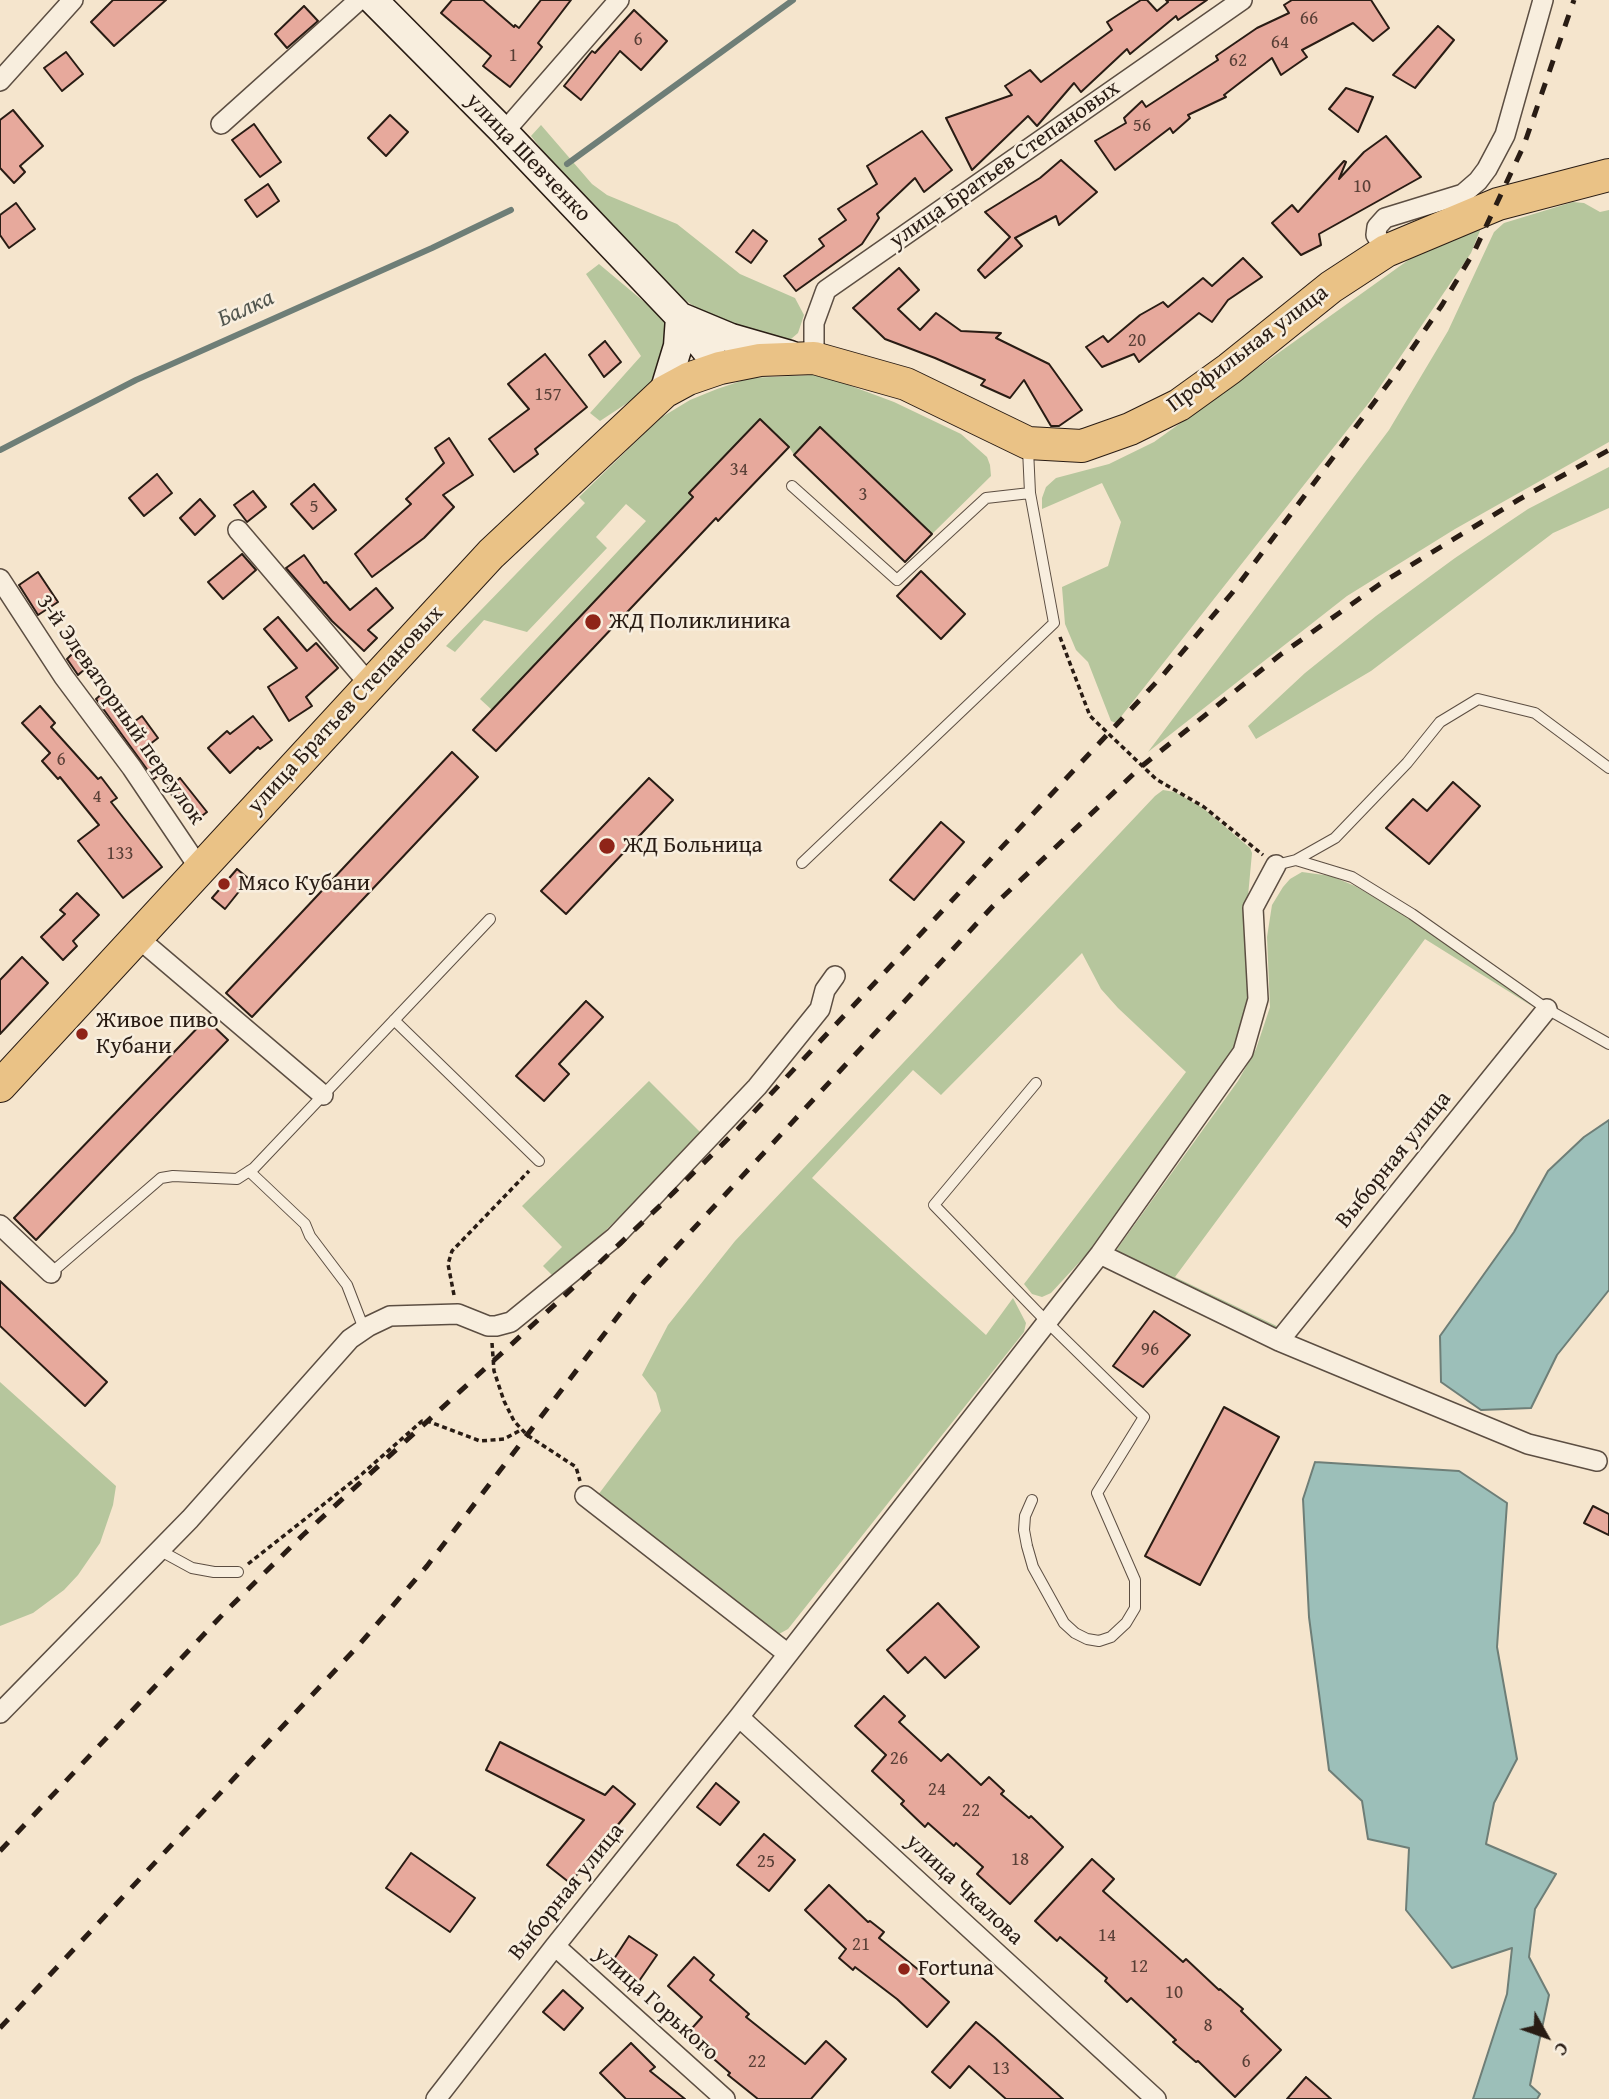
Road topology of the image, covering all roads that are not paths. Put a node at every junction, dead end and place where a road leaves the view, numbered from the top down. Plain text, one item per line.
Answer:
1 (73, 0) edge
2 (359, 0) edge
3 (373, 0) edge
4 (619, 0) edge
5 (1242, 0) edge
6 (1542, 0) edge
7 (0, 81) edge
8 (221, 124) dead end
9 (503, 132) junction
10 (1609, 175) edge
11 (1386, 251) junction
12 (680, 317) junction
13 (808, 359) junction
14 (720, 368) junction
15 (664, 392) junction
16 (1028, 443) junction
17 (792, 486) dead end
18 (1030, 493) junction
19 (238, 530) dead end
20 (0, 579) edge
21 (370, 685) junction
22 (1609, 768) edge
23 (1296, 860) junction
24 (802, 863) dead end
25 (1276, 865) joint
26 (200, 869) junction
27 (490, 919) dead end
28 (137, 937) junction
29 (835, 976) dead end
30 (1547, 1009) junction
31 (394, 1020) junction
32 (1609, 1044) edge
33 (1036, 1083) dead end
34 (0, 1086) edge
35 (323, 1095) junction
36 (539, 1161) road end
37 (249, 1171) junction
38 (0, 1225) edge
39 (1100, 1254) junction
40 (51, 1273) joint
41 (1047, 1322) junction
42 (364, 1329) junction
43 (1279, 1341) junction
44 (1597, 1461) dead end
45 (586, 1496) road end
46 (1032, 1500) dead end
47 (159, 1550) junction
48 (238, 1572) road end
49 (788, 1654) junction
50 (0, 1713) edge
51 (739, 1717) junction
52 (555, 1946) junction
53 (436, 2099) edge
54 (725, 2099) edge
55 (1156, 2099) edge

1 - 7 street
2 - 8 street
3 - 9 main road, улица Шевченко
4 - 9 street
5 - 13 street, улица Братьев Степановых
6 - 11 street
9 - 12 main road, улица Шевченко
10 - 11 main road, Профильная улица
11 - 16 main road, Профильная улица
12 - 13 main road, улица Шевченко
12 - 14 main road, улица Шевченко
12 - 15 main road
13 - 14 main road, Профильная улица
13 - 16 main road, Профильная улица
14 - 15 main road, улица Братьев Степановых
15 - 21 main road, улица Братьев Степановых
16 - 18 lane
17 - 18 lane
18 - 24 lane
19 - 21 street
20 - 26 street, 3-й Элеваторный переулок
21 - 26 main road, улица Братьев Степановых
22 - 23 lane
23 - 25 lane
23 - 30 lane
25 - 39 street, Выборная улица
26 - 28 main road, улица Братьев Степановых
27 - 31 lane
28 - 34 main road, улица Братьев Степановых
28 - 35 street
29 - 42 street
30 - 32 lane
30 - 43 street, Выборная улица
31 - 35 lane
31 - 36 lane
33 - 41 lane
35 - 37 lane
37 - 40 lane
37 - 42 lane
38 - 40 street
39 - 41 street, Выборная улица
39 - 43 street
41 - 46 lane
41 - 49 street, Выборная улица
42 - 47 street
43 - 44 street
45 - 49 street
47 - 48 lane
47 - 50 street
49 - 51 street, Выборная улица
51 - 52 street, Выборная улица
51 - 55 street, улица Чкалова
52 - 53 street, Выборная улица
52 - 54 street, улица Горького

